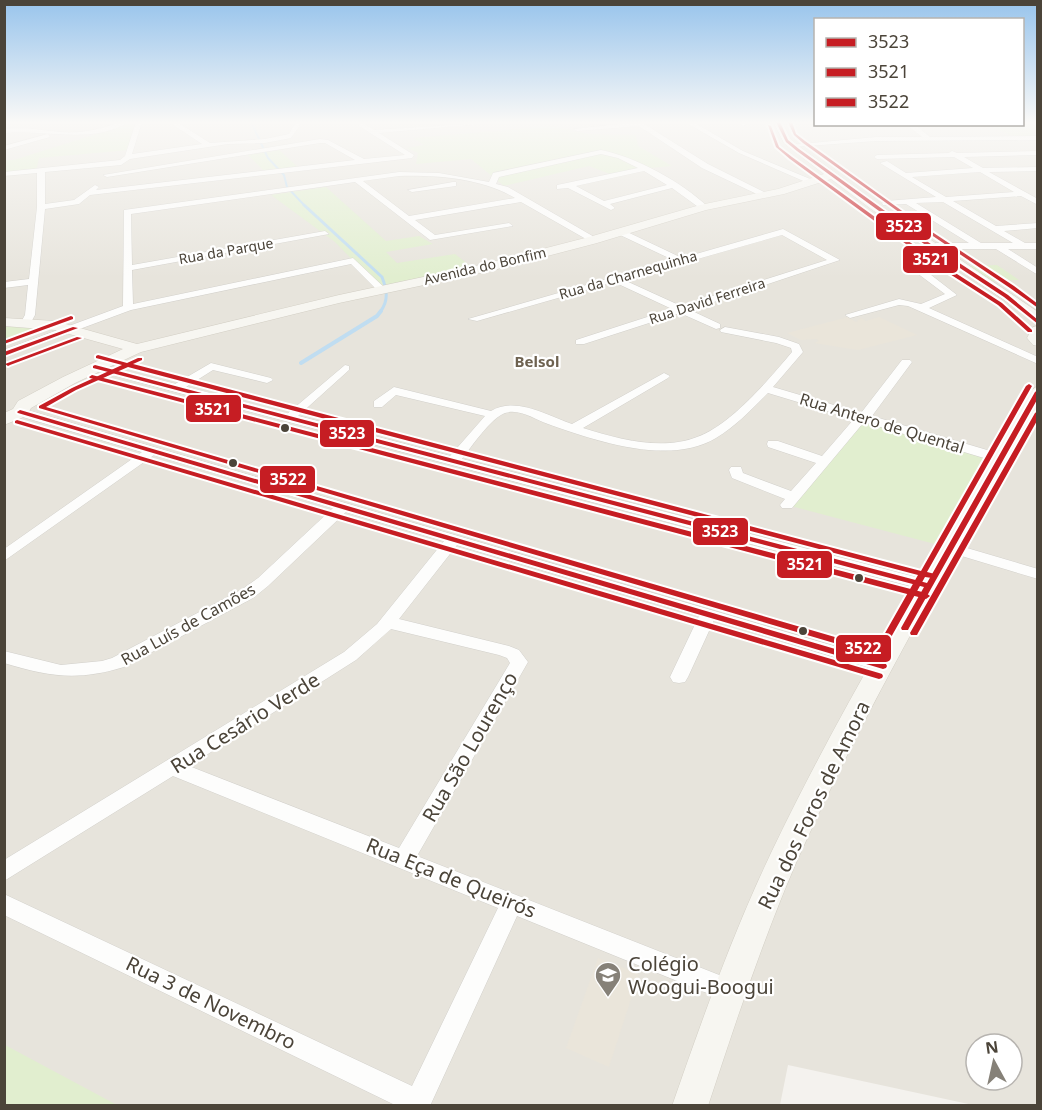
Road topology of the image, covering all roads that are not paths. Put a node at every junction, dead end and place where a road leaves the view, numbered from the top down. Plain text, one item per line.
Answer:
1 (41, 174) edge
2 (115, 174) edge
3 (210, 174) edge
4 (259, 174) edge
5 (418, 174) joint
6 (506, 174) edge
7 (622, 174) edge
8 (652, 174) edge
9 (721, 174) edge
10 (793, 174) edge
11 (923, 174) edge
12 (987, 174) edge
13 (107, 175) joint
14 (832, 175) joint
15 (905, 175) joint
16 (213, 179) junction
17 (356, 180) junction
18 (469, 181) junction
19 (811, 181) junction
20 (492, 185) junction
21 (569, 185) junction
22 (672, 186) junction
23 (560, 187) dead end
24 (412, 190) dead end
25 (87, 193) junction
26 (1020, 194) junction
27 (766, 195) junction
28 (522, 199) junction
29 (945, 199) junction
30 (908, 201) junction
31 (886, 203) dead end
32 (1038, 203) edge
33 (603, 204) junction
34 (41, 207) junction
35 (704, 207) junction
36 (616, 211) dead end
37 (407, 219) junction
38 (1038, 225) edge
39 (509, 226) dead end
40 (995, 229) junction
41 (621, 232) junction
42 (325, 234) dead end
43 (593, 240) junction
44 (1025, 246) junction
45 (1038, 246) edge
46 (981, 247) junction
47 (999, 247) junction
48 (933, 248) junction
49 (680, 260) junction
50 (835, 260) joint
51 (128, 268) junction
52 (1038, 272) edge
53 (615, 279) junction
54 (34, 281) junction
55 (4, 285) edge
56 (382, 290) junction
57 (128, 308) junction
58 (921, 308) junction
59 (678, 310) junction
60 (850, 315) dead end
61 (473, 319) dead end
62 (4, 322) edge
63 (26, 322) junction
64 (75, 328) junction
65 (1037, 329) edge
66 (580, 342) dead end
67 (136, 349) junction
68 (4, 354) edge
69 (1036, 359) edge
70 (906, 363) dead end
71 (95, 367) junction
72 (345, 368) dead end
73 (664, 376) dead end
74 (267, 380) dead end
75 (764, 388) junction
76 (176, 389) junction
77 (1038, 391) edge
78 (378, 404) dead end
79 (1032, 412) edge
80 (494, 415) junction
81 (12, 416) edge
82 (289, 418) junction
83 (861, 418) junction
84 (573, 429) junction
85 (773, 444) dead end
86 (152, 452) junction
87 (999, 459) junction
88 (453, 461) junction
89 (824, 461) junction
90 (736, 470) dead end
91 (344, 506) junction
92 (454, 538) junction
93 (950, 548) junction
94 (4, 556) edge
95 (1038, 574) edge
96 (929, 586) junction
97 (709, 613) junction
98 (387, 622) junction
99 (4, 657) edge
100 (883, 666) junction
101 (679, 677) dead end
102 (173, 768) junction
103 (404, 859) junction
104 (4, 872) edge
105 (512, 902) junction
106 (4, 904) edge
107 (729, 990) junction
108 (417, 1104) edge
109 (690, 1106) edge

1 - 34 street
2 - 13 street
3 - 16 street
4 - 16 street
5 - 17 street
5 - 18 street
6 - 20 street
7 - 21 street
8 - 22 street
9 - 27 street
10 - 19 street
11 - 15 street
12 - 26 street
13 - 25 street
14 - 19 main road, Avenida do Bonfim
14 - 48 main road
15 - 29 street
16 - 25 street
17 - 37 street
17 - 51 street
18 - 20 street
18 - 24 street
19 - 27 main road, Avenida do Bonfim
20 - 28 street
21 - 23 street
21 - 33 street
22 - 33 street
22 - 35 street
25 - 34 street
26 - 29 street
26 - 32 street
27 - 35 main road, Avenida do Bonfim
28 - 37 street
28 - 43 street
29 - 30 street
29 - 40 street
30 - 31 street
30 - 46 street
33 - 36 street
34 - 54 street
35 - 41 main road, Avenida do Bonfim
37 - 39 street
38 - 40 street
40 - 44 street
41 - 43 main road, Avenida do Bonfim
41 - 49 street
42 - 51 street, Rua da Parque
43 - 56 main road, Avenida do Bonfim
44 - 45 street
44 - 47 street
46 - 47 street
46 - 48 street
47 - 52 street
48 - 58 street
48 - 65 main road
49 - 50 street, Rua da Charnequinha
49 - 53 street, Rua da Charnequinha
50 - 59 street, Rua David Ferreira
51 - 57 street
53 - 59 street
53 - 61 street, Rua da Charnequinha
54 - 55 street
54 - 63 street
56 - 57 street
56 - 67 main road, Avenida do Bonfim
57 - 64 street
58 - 60 street
58 - 69 street
59 - 66 street, Rua David Ferreira
59 - 75 street
62 - 63 main road
63 - 64 main road
64 - 67 main road
64 - 68 street
67 - 71 main road, Avenida do Bonfim
70 - 83 street
71 - 76 street
71 - 81 main road, Avenida do Bonfim
72 - 82 street
73 - 84 street
74 - 76 street
75 - 83 street, Rua Antero de Quental
75 - 84 street
76 - 82 street
77 - 79 main road, Rua dos Foros de Amora
78 - 80 street
79 - 87 main road, Rua dos Foros de Amora
80 - 84 street
80 - 88 street
81 - 86 street
82 - 88 street
83 - 87 street, Rua Antero de Quental
83 - 89 street
85 - 89 street
86 - 91 street
86 - 94 street
87 - 93 main road, Rua dos Foros de Amora
88 - 96 street
89 - 90 street
91 - 92 street
91 - 99 street, Rua Luís de Camões
92 - 97 street
92 - 98 street, Rua Cesário Verde
93 - 95 street
93 - 96 main road, Rua dos Foros de Amora
96 - 100 main road, Rua dos Foros de Amora
97 - 100 street
97 - 101 street
98 - 102 street, Rua Cesário Verde
98 - 103 street, Rua São Lourenço
100 - 107 main road, Rua dos Foros de Amora
102 - 103 street, Rua Eça de Queirós
102 - 104 street, Rua Cesário Verde
103 - 105 street, Rua Eça de Queirós
105 - 107 street, Rua Eça de Queirós
105 - 108 street
106 - 108 street, Rua 3 de Novembro
107 - 109 main road, Rua dos Foros de Amora

